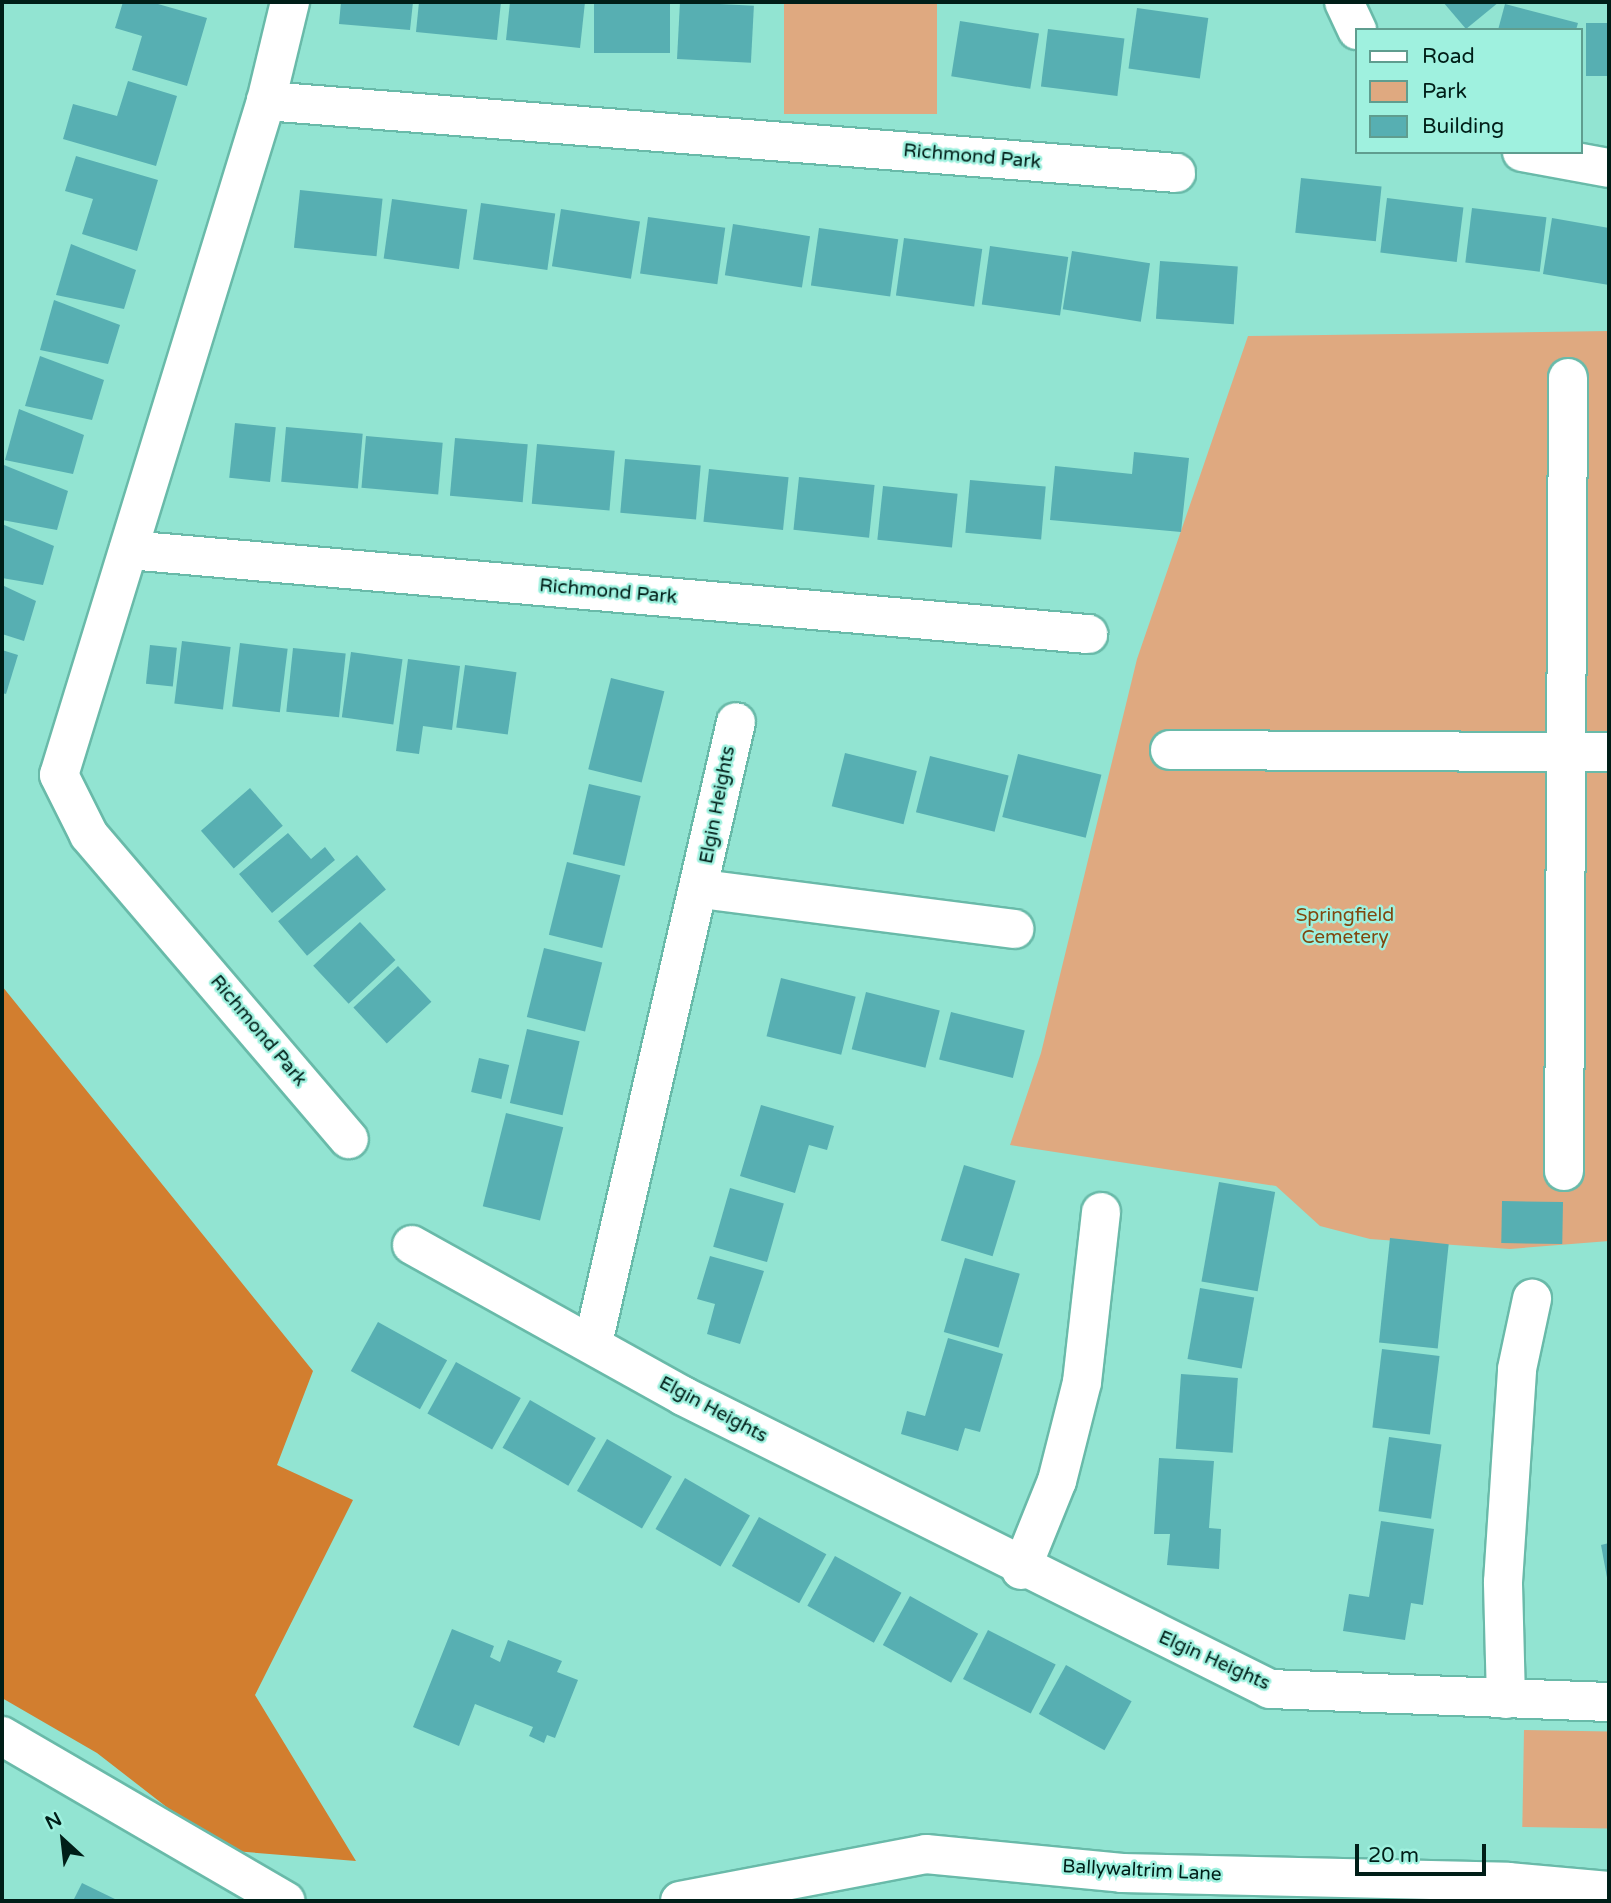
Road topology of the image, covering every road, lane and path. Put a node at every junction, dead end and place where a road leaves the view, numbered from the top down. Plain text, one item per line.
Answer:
1 (290, 2) edge
2 (1344, 2) edge
3 (1356, 28) edge
4 (266, 101) junction
5 (1532, 154) edge
6 (1609, 169) edge
7 (1176, 173) dead end
8 (1568, 378) dead end
9 (129, 550) junction
10 (1088, 634) dead end
11 (736, 722) dead end
12 (1170, 750) dead end
13 (1567, 750) junction
14 (1609, 751) edge
15 (702, 889) junction
16 (1014, 929) dead end
17 (349, 1139) dead end
18 (1564, 1171) dead end
19 (1101, 1212) dead end
20 (412, 1245) dead end
21 (1532, 1299) dead end
22 (593, 1343) junction
23 (1021, 1570) junction
24 (1506, 1699) junction
25 (1609, 1702) edge
26 (2, 1736) edge
27 (1609, 1891) edge
28 (285, 1901) edge
29 (680, 1901) edge

1 - 4 street, Richmond Park
2 - 3 street
4 - 7 street, Richmond Park
4 - 9 street, Richmond Park
5 - 6 street
8 - 13 street
9 - 10 street, Richmond Park
9 - 17 street, Richmond Park
11 - 15 street, Elgin Heights
12 - 13 street
13 - 14 street
13 - 18 street
15 - 16 street, Elgin Heights
15 - 22 street, Elgin Heights
19 - 23 street
20 - 22 street, Elgin Heights
21 - 24 street
22 - 23 street, Elgin Heights
23 - 24 street, Elgin Heights
24 - 25 street, Elgin Heights
26 - 28 street
27 - 29 street, Ballywaltrim Lane

